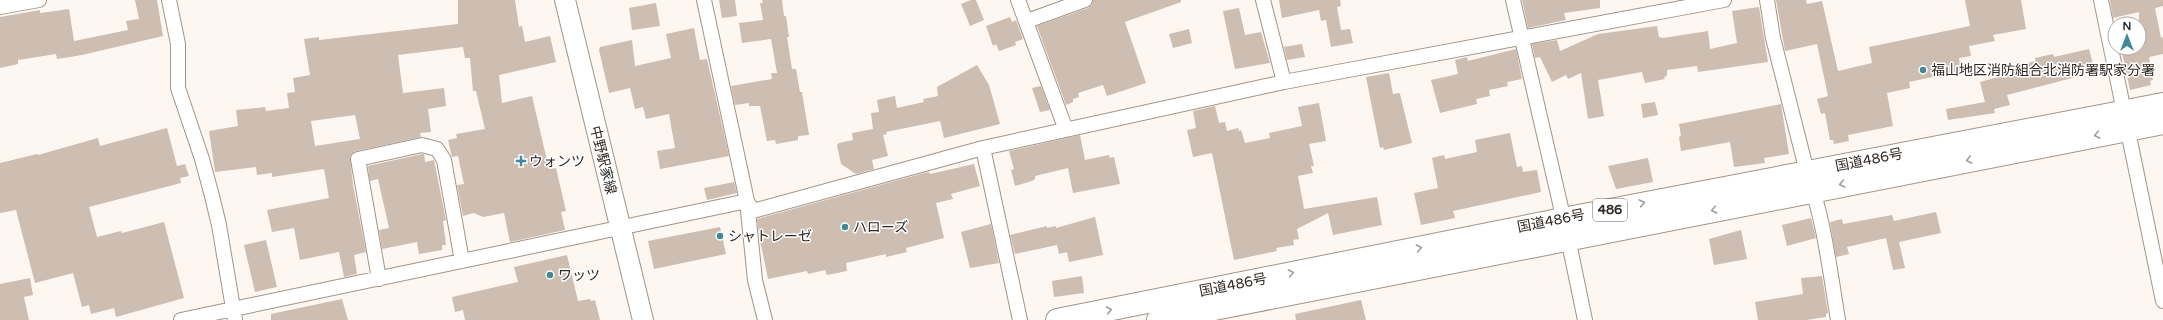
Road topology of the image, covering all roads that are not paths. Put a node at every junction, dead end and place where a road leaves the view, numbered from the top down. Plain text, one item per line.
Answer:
1 (39, 0) edge
2 (169, 0) edge
3 (565, 0) edge
4 (704, 0) edge
5 (1018, 0) edge
6 (1085, 0) edge
7 (1263, 0) edge
8 (1513, 0) edge
9 (1724, 0) edge
10 (1767, 0) edge
11 (2101, 0) edge
12 (0, 7) edge
13 (1027, 21) junction
14 (1521, 38) junction
15 (1284, 82) junction
16 (2163, 104) edge
17 (2126, 121) junction
18 (2163, 123) edge
19 (1066, 130) junction
20 (983, 148) junction
21 (1810, 181) junction
22 (747, 201) junction
23 (1566, 228) junction
24 (620, 229) junction
25 (462, 261) junction
26 (379, 279) junction
27 (2163, 301) edge
28 (234, 315) edge
29 (181, 320) edge
30 (643, 320) edge
31 (765, 320) edge
32 (1020, 320) edge
33 (1057, 320) edge
34 (1158, 320) edge
35 (1585, 320) edge
36 (1838, 320) edge

1 - 12 street
2 - 28 street
3 - 24 main road, 中野駅家線
4 - 22 street
5 - 13 street
6 - 13 street
7 - 15 street
8 - 14 street
9 - 14 street
10 - 21 street
11 - 17 street
13 - 19 street
14 - 15 street
14 - 23 street
15 - 19 street
16 - 17 highway, 国道486号 / 486
17 - 18 highway, 国道486号 / 486
17 - 21 highway, 国道486号 / 486
17 - 27 street
19 - 20 street
20 - 22 street
20 - 32 street
21 - 23 highway, 国道486号 / 486
21 - 36 street
22 - 24 street
22 - 31 street
33 -> 23 highway, 国道486号 / 486
23 - 34 highway, 国道486号 / 486
23 - 35 street
24 - 25 street
24 - 30 main road, 中野駅家線
25 - 26 street
25 - 26 street
26 - 28 street
28 - 29 street

